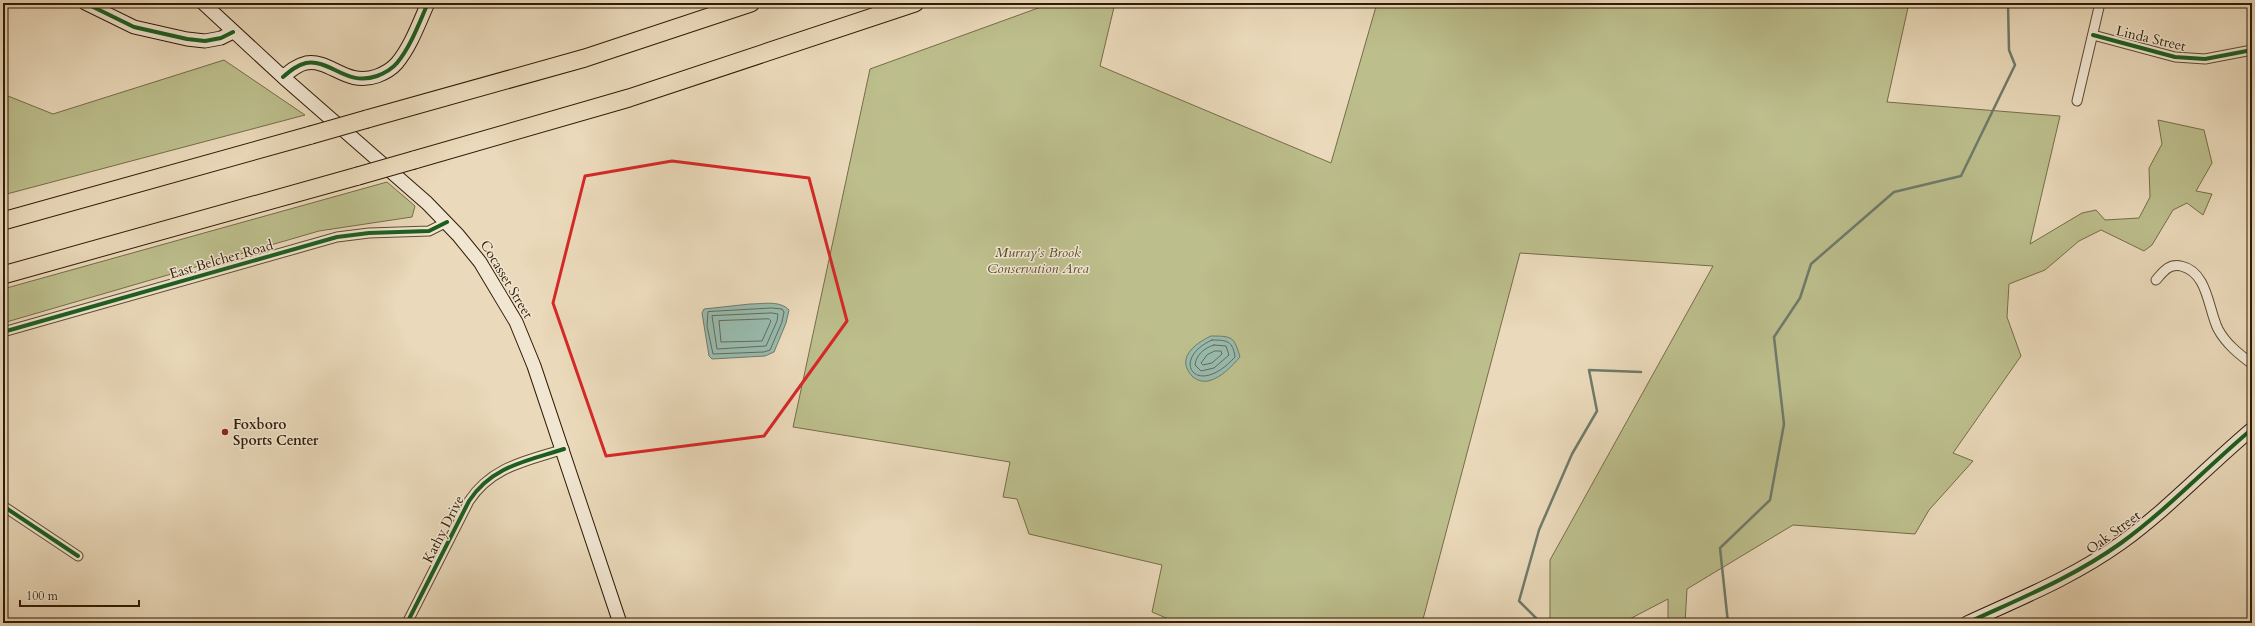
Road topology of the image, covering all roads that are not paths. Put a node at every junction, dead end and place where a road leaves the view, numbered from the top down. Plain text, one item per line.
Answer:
1 (85, 3) edge
2 (202, 3) edge
3 (428, 3) edge
4 (751, 3) edge
5 (915, 3) edge
6 (2100, 3) edge
7 (233, 32) junction
8 (2093, 35) junction
9 (2252, 50) edge
10 (283, 77) junction
11 (2077, 101) dead end
12 (3, 221) edge
13 (447, 222) junction
14 (3, 275) edge
15 (2156, 280) dead end
16 (3, 332) edge
17 (2252, 364) edge
18 (2252, 429) edge
19 (564, 449) junction
20 (3, 506) edge
21 (78, 556) dead end
22 (407, 623) edge
23 (620, 623) edge
24 (1967, 623) edge

1 - 7 main road
2 - 7 main road, Cocasset Street
3 - 10 main road
4 - 12 highway, bridge
5 - 14 highway, bridge
6 - 8 street
7 - 10 main road, Cocasset Street
8 - 9 street, Linda Street
8 - 11 street
10 - 13 main road, Cocasset Street
13 - 16 street, East Belcher Road
13 - 19 main road, Cocasset Street
15 - 17 street
18 - 24 main road, Oak Street
19 - 22 street, Kathy Drive
19 - 23 main road, Cocasset Street
20 - 21 street

